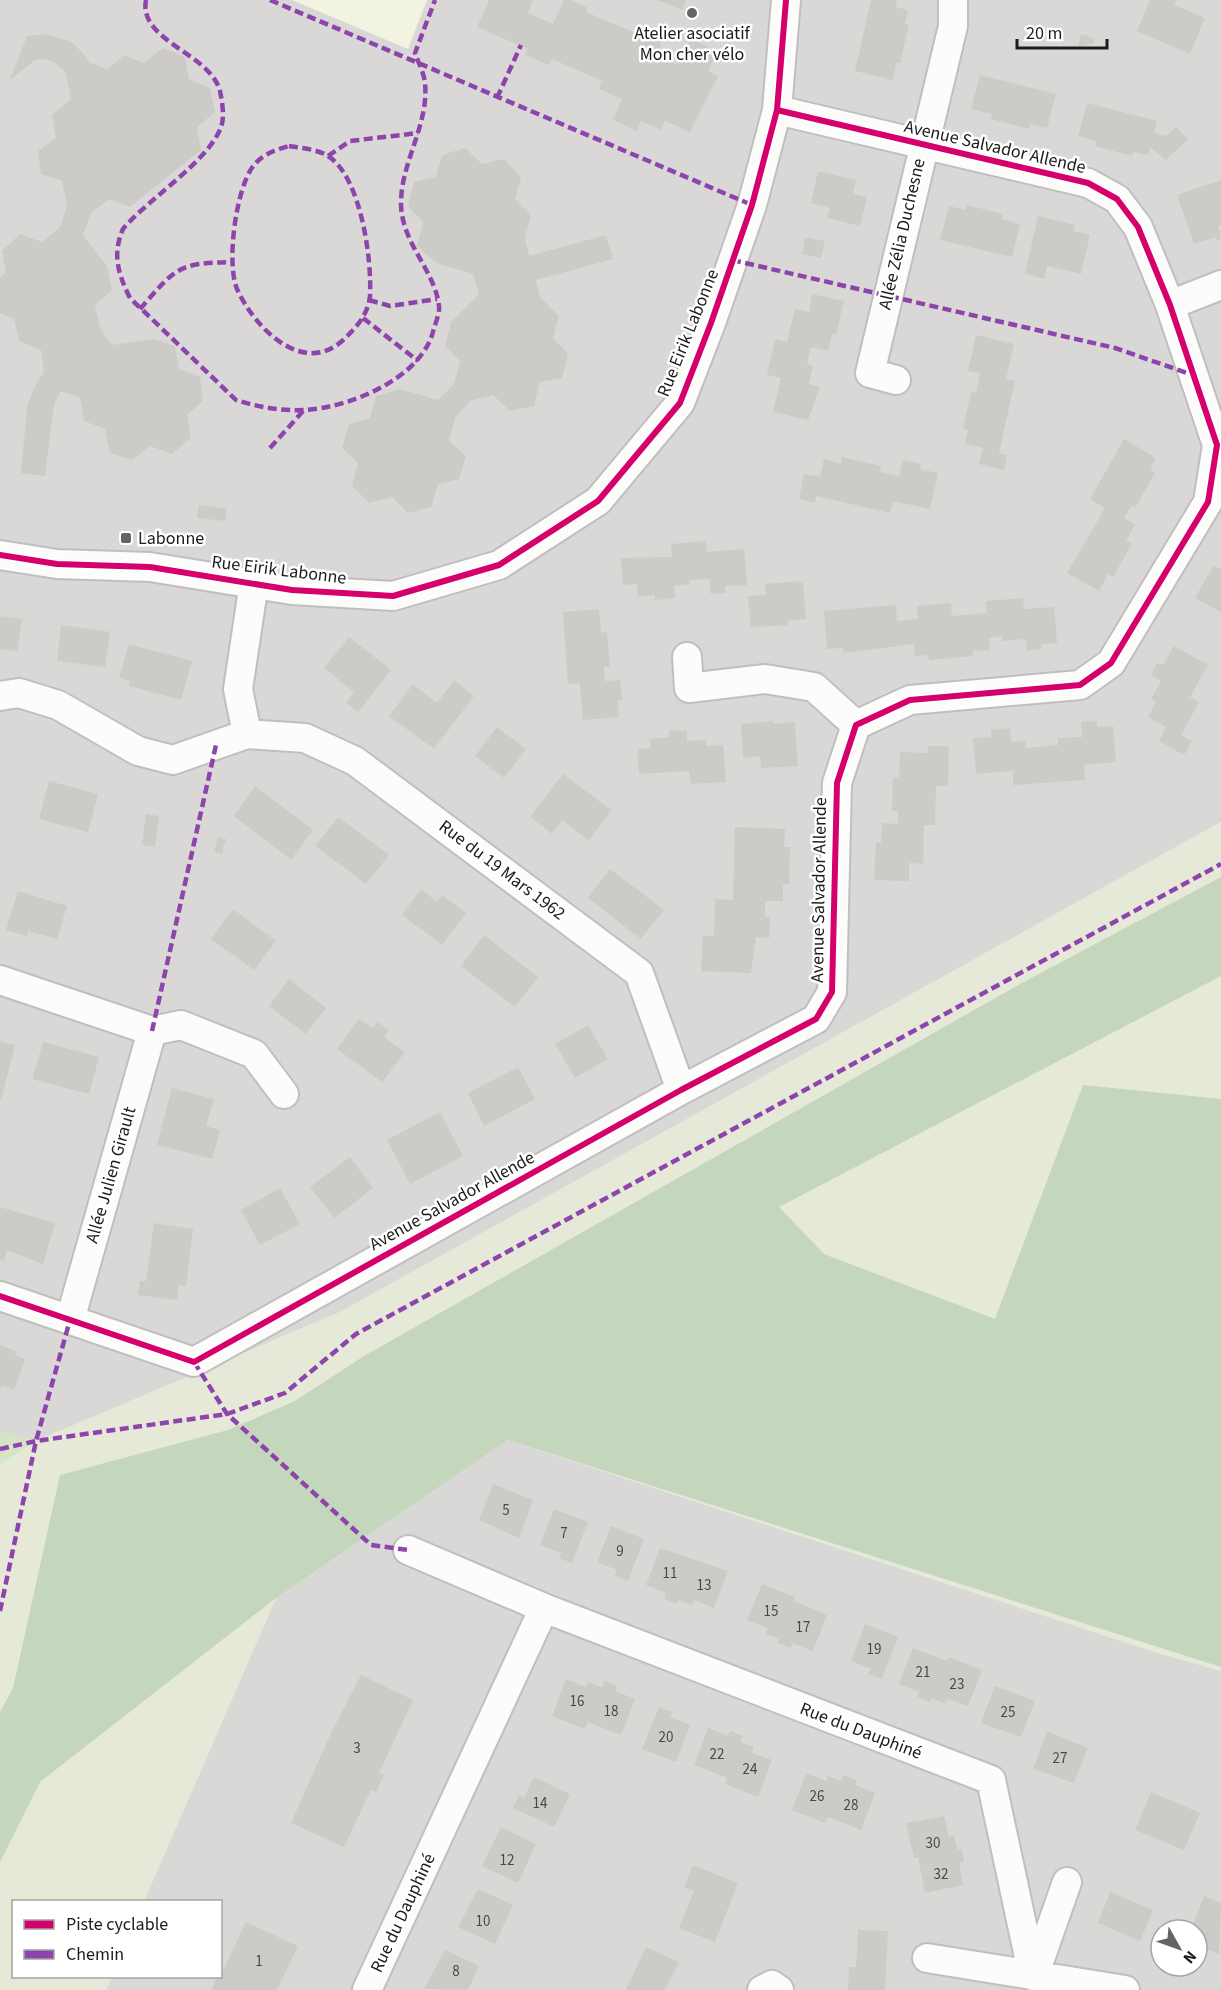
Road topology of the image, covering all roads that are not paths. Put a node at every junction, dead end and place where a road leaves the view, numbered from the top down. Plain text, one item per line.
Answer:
1 (786, 0) edge
2 (953, 0) edge
3 (777, 110) junction
4 (923, 145) junction
5 (1221, 285) edge
6 (1170, 305) junction
7 (896, 380) dead end
8 (1214, 503) edge
9 (0, 555) edge
10 (254, 583) junction
11 (687, 657) dead end
12 (0, 696) edge
13 (856, 725) junction
14 (247, 734) junction
15 (0, 980) edge
16 (152, 1031) junction
17 (681, 1090) junction
18 (284, 1094) dead end
19 (0, 1296) edge
20 (70, 1320) junction
21 (408, 1550) dead end
22 (544, 1608) junction
23 (1067, 1882) dead end
24 (927, 1958) dead end
25 (1031, 1983) edge
26 (367, 1990) edge
27 (762, 1990) edge
28 (779, 1990) edge
29 (1125, 1990) edge

1 - 3 street, Rue Eirik Labonne
2 - 4 street, Allée Zélia Duchesne
3 - 4 street, Avenue Salvador Allende
3 - 10 street, Rue Eirik Labonne
4 - 6 street, Avenue Salvador Allende
4 - 7 street, Allée Zélia Duchesne
5 - 6 street
6 - 8 street, Avenue Salvador Allende
8 - 13 street, Avenue Salvador Allende
9 - 10 street, Rue Eirik Labonne
10 - 14 street
11 - 13 street
12 - 14 street
13 - 17 street, Avenue Salvador Allende
14 - 17 street, Rue du 19 Mars 1962
15 - 16 street
16 - 18 street
16 - 20 street, Allée Julien Girault
17 - 20 street, Avenue Salvador Allende
19 - 20 street, Avenue Salvador Allende
21 - 22 street, Rue du Dauphiné
22 - 25 street, Rue du Dauphiné
22 - 26 street, Rue du Dauphiné
23 - 25 street
24 - 25 street
25 - 29 street
27 - 28 street

